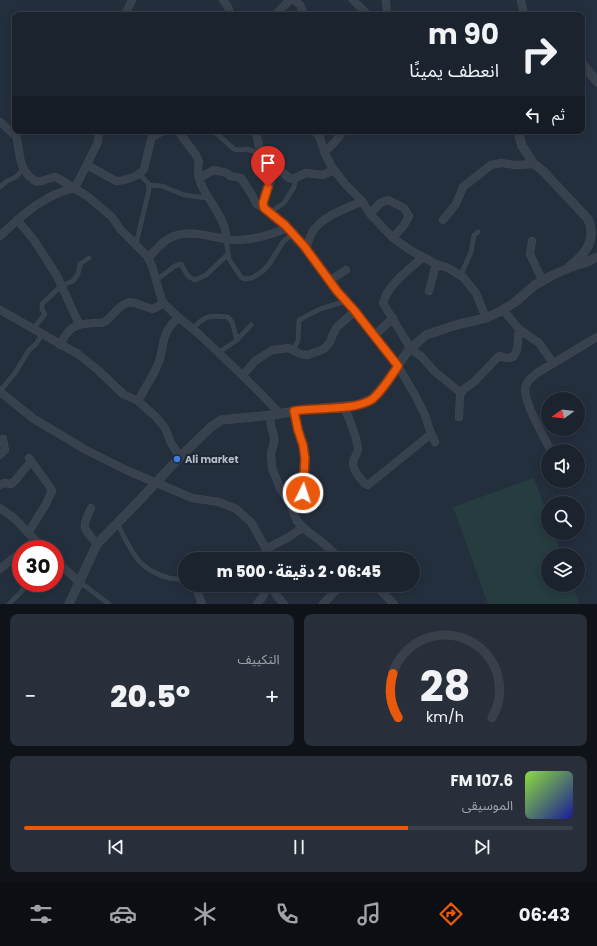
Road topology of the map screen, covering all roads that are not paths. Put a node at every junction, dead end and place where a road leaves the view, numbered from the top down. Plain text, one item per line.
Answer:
1 (132, 0) edge
2 (223, 0) edge
3 (294, 0) edge
4 (353, 0) edge
5 (386, 0) edge
6 (521, 0) edge
7 (286, 1) edge
8 (126, 12) edge
9 (230, 12) edge
10 (277, 12) edge
11 (303, 12) edge
12 (365, 12) edge
13 (387, 12) edge
14 (523, 12) edge
15 (585, 67) edge
16 (597, 82) edge
17 (0, 122) edge
18 (12, 132) edge
19 (14, 134) edge
20 (99, 134) edge
21 (158, 134) edge
22 (180, 134) edge
23 (217, 134) edge
24 (257, 134) edge
25 (317, 134) edge
26 (340, 134) edge
27 (519, 134) edge
28 (324, 151) junction
29 (261, 153) junction
30 (534, 164) junction
31 (87, 165) junction
32 (23, 169) junction
33 (271, 170) junction
34 (334, 170) junction
35 (139, 174) junction
36 (199, 178) junction
37 (296, 178) junction
38 (148, 185) junction
39 (0, 187) edge
40 (75, 188) junction
41 (208, 198) junction
42 (362, 201) junction
43 (267, 210) junction
44 (370, 214) junction
45 (17, 220) junction
46 (443, 220) dead end
47 (290, 231) junction
48 (478, 232) dead end
49 (0, 236) edge
50 (393, 238) junction
51 (226, 239) junction
52 (532, 241) dead end
53 (136, 244) junction
54 (306, 248) junction
55 (228, 254) junction
56 (423, 257) junction
57 (597, 257) edge
58 (89, 258) dead end
59 (148, 258) junction
60 (436, 264) junction
61 (566, 269) junction
62 (346, 270) dead end
63 (461, 275) junction
64 (156, 280) junction
65 (542, 280) junction
66 (329, 281) junction
67 (61, 286) junction
68 (429, 291) dead end
69 (346, 301) junction
70 (164, 303) junction
71 (0, 310) edge
72 (503, 310) junction
73 (355, 312) junction
74 (178, 317) junction
75 (393, 318) junction
76 (486, 318) junction
77 (79, 324) junction
78 (251, 325) dead end
79 (34, 329) junction
80 (192, 329) junction
81 (519, 329) junction
82 (42, 334) junction
83 (374, 336) junction
84 (597, 337) edge
85 (237, 340) junction
86 (60, 345) junction
87 (411, 349) junction
88 (293, 350) junction
89 (218, 353) junction
90 (553, 364) junction
91 (398, 366) junction
92 (243, 375) junction
93 (0, 392) edge
94 (461, 393) junction
95 (138, 401) junction
96 (344, 406) junction
97 (294, 411) junction
98 (280, 414) junction
99 (270, 416) junction
100 (459, 417) dead end
101 (431, 434) junction
102 (3, 439) dead end
103 (435, 442) dead end
104 (548, 444) edge
105 (0, 455) edge
106 (180, 457) junction
107 (156, 482) junction
108 (0, 485) edge
109 (290, 504) junction
110 (0, 508) edge
111 (91, 508) dead end
112 (117, 523) junction
113 (303, 527) junction
114 (28, 533) junction
115 (35, 540) edge
116 (97, 544) junction
117 (266, 549) junction
118 (266, 552) edge
119 (332, 552) edge
120 (12, 561) edge
121 (64, 568) edge
122 (0, 569) edge
123 (178, 579) edge
124 (79, 582) junction
125 (21, 592) edge
126 (198, 592) edge
127 (274, 592) edge
128 (334, 592) edge
129 (382, 592) edge
130 (264, 595) dead end
131 (9, 604) edge
132 (69, 604) edge
133 (109, 604) edge
134 (202, 604) edge
135 (256, 604) edge
136 (284, 604) edge
137 (323, 604) edge
138 (394, 604) edge

1 - 8 street
2 - 9 street
3 - 11 street
4 - 12 street
5 - 13 street
6 - 14 street
7 - 10 street
15 - 16 street
17 - 18 street
19 - 32 street
20 - 31 street
21 - 35 street
22 - 36 street
23 - 29 lane
24 - 29 street
25 - 28 street
26 - 28 street
27 - 30 street
28 - 34 street
29 - 33 street
30 - 46 street
30 - 61 street
31 - 35 street
31 - 40 street
32 - 39 lane
32 - 40 street
33 - 37 street
33 - 43 street
34 - 37 street
34 - 42 street
35 - 38 lane
36 - 41 street
36 - 43 street
37 - 43 lane
38 - 41 lane
38 - 53 lane
40 - 45 street
40 - 53 street
41 - 51 street
42 - 44 street
42 - 54 street
43 - 47 street
44 - 50 street
44 - 50 street
45 - 49 street
45 - 67 street
47 - 51 street
47 - 54 street
47 - 55 lane
48 - 63 lane
50 - 56 street
51 - 55 lane
51 - 59 street
52 - 65 street
53 - 59 street
54 - 66 street
55 - 64 lane
56 - 60 street
56 - 75 street
57 - 61 street
58 - 67 lane
59 - 64 street
60 - 63 street
60 - 68 street
61 - 65 street
62 - 66 street
63 - 76 street
64 - 70 street
65 - 72 street
66 - 69 street
67 - 77 street
67 - 79 lane
69 - 73 street
69 - 88 lane
70 - 74 street
70 - 77 street
71 - 79 street
72 - 76 street
72 - 81 street
73 - 83 street
73 - 88 street
74 - 80 street
74 - 95 street
75 - 83 street
75 - 87 street
76 - 87 street
77 - 86 street
78 - 85 lane
79 - 82 street
80 - 85 lane
80 - 89 street
81 - 90 street
81 - 94 street
82 - 86 street
82 - 93 lane
83 - 91 street
84 - 90 street
85 - 89 lane
86 - 95 street
87 - 91 street
87 - 94 street
88 - 92 street
89 - 92 street
90 - 104 street
91 - 96 street
91 - 101 street
92 - 98 street
93 - 107 street
94 - 100 street
95 - 106 street
96 - 97 street
96 - 101 street
97 - 98 street
97 - 109 street
98 - 99 street
99 - 106 street
99 - 109 street
101 - 103 street
102 - 105 street
106 - 107 street
107 - 112 street
107 - 117 street
108 - 114 street
109 - 113 street
110 - 114 street
111 - 116 street
112 - 116 street
112 - 123 lane
113 - 117 street
113 - 119 street
114 - 115 street
116 - 124 street
117 - 118 street
120 - 122 street
121 - 124 street
124 - 132 street
124 - 133 lane
125 - 131 lane
126 - 134 street
127 - 136 street
128 - 137 street
129 - 138 street
130 - 135 street

